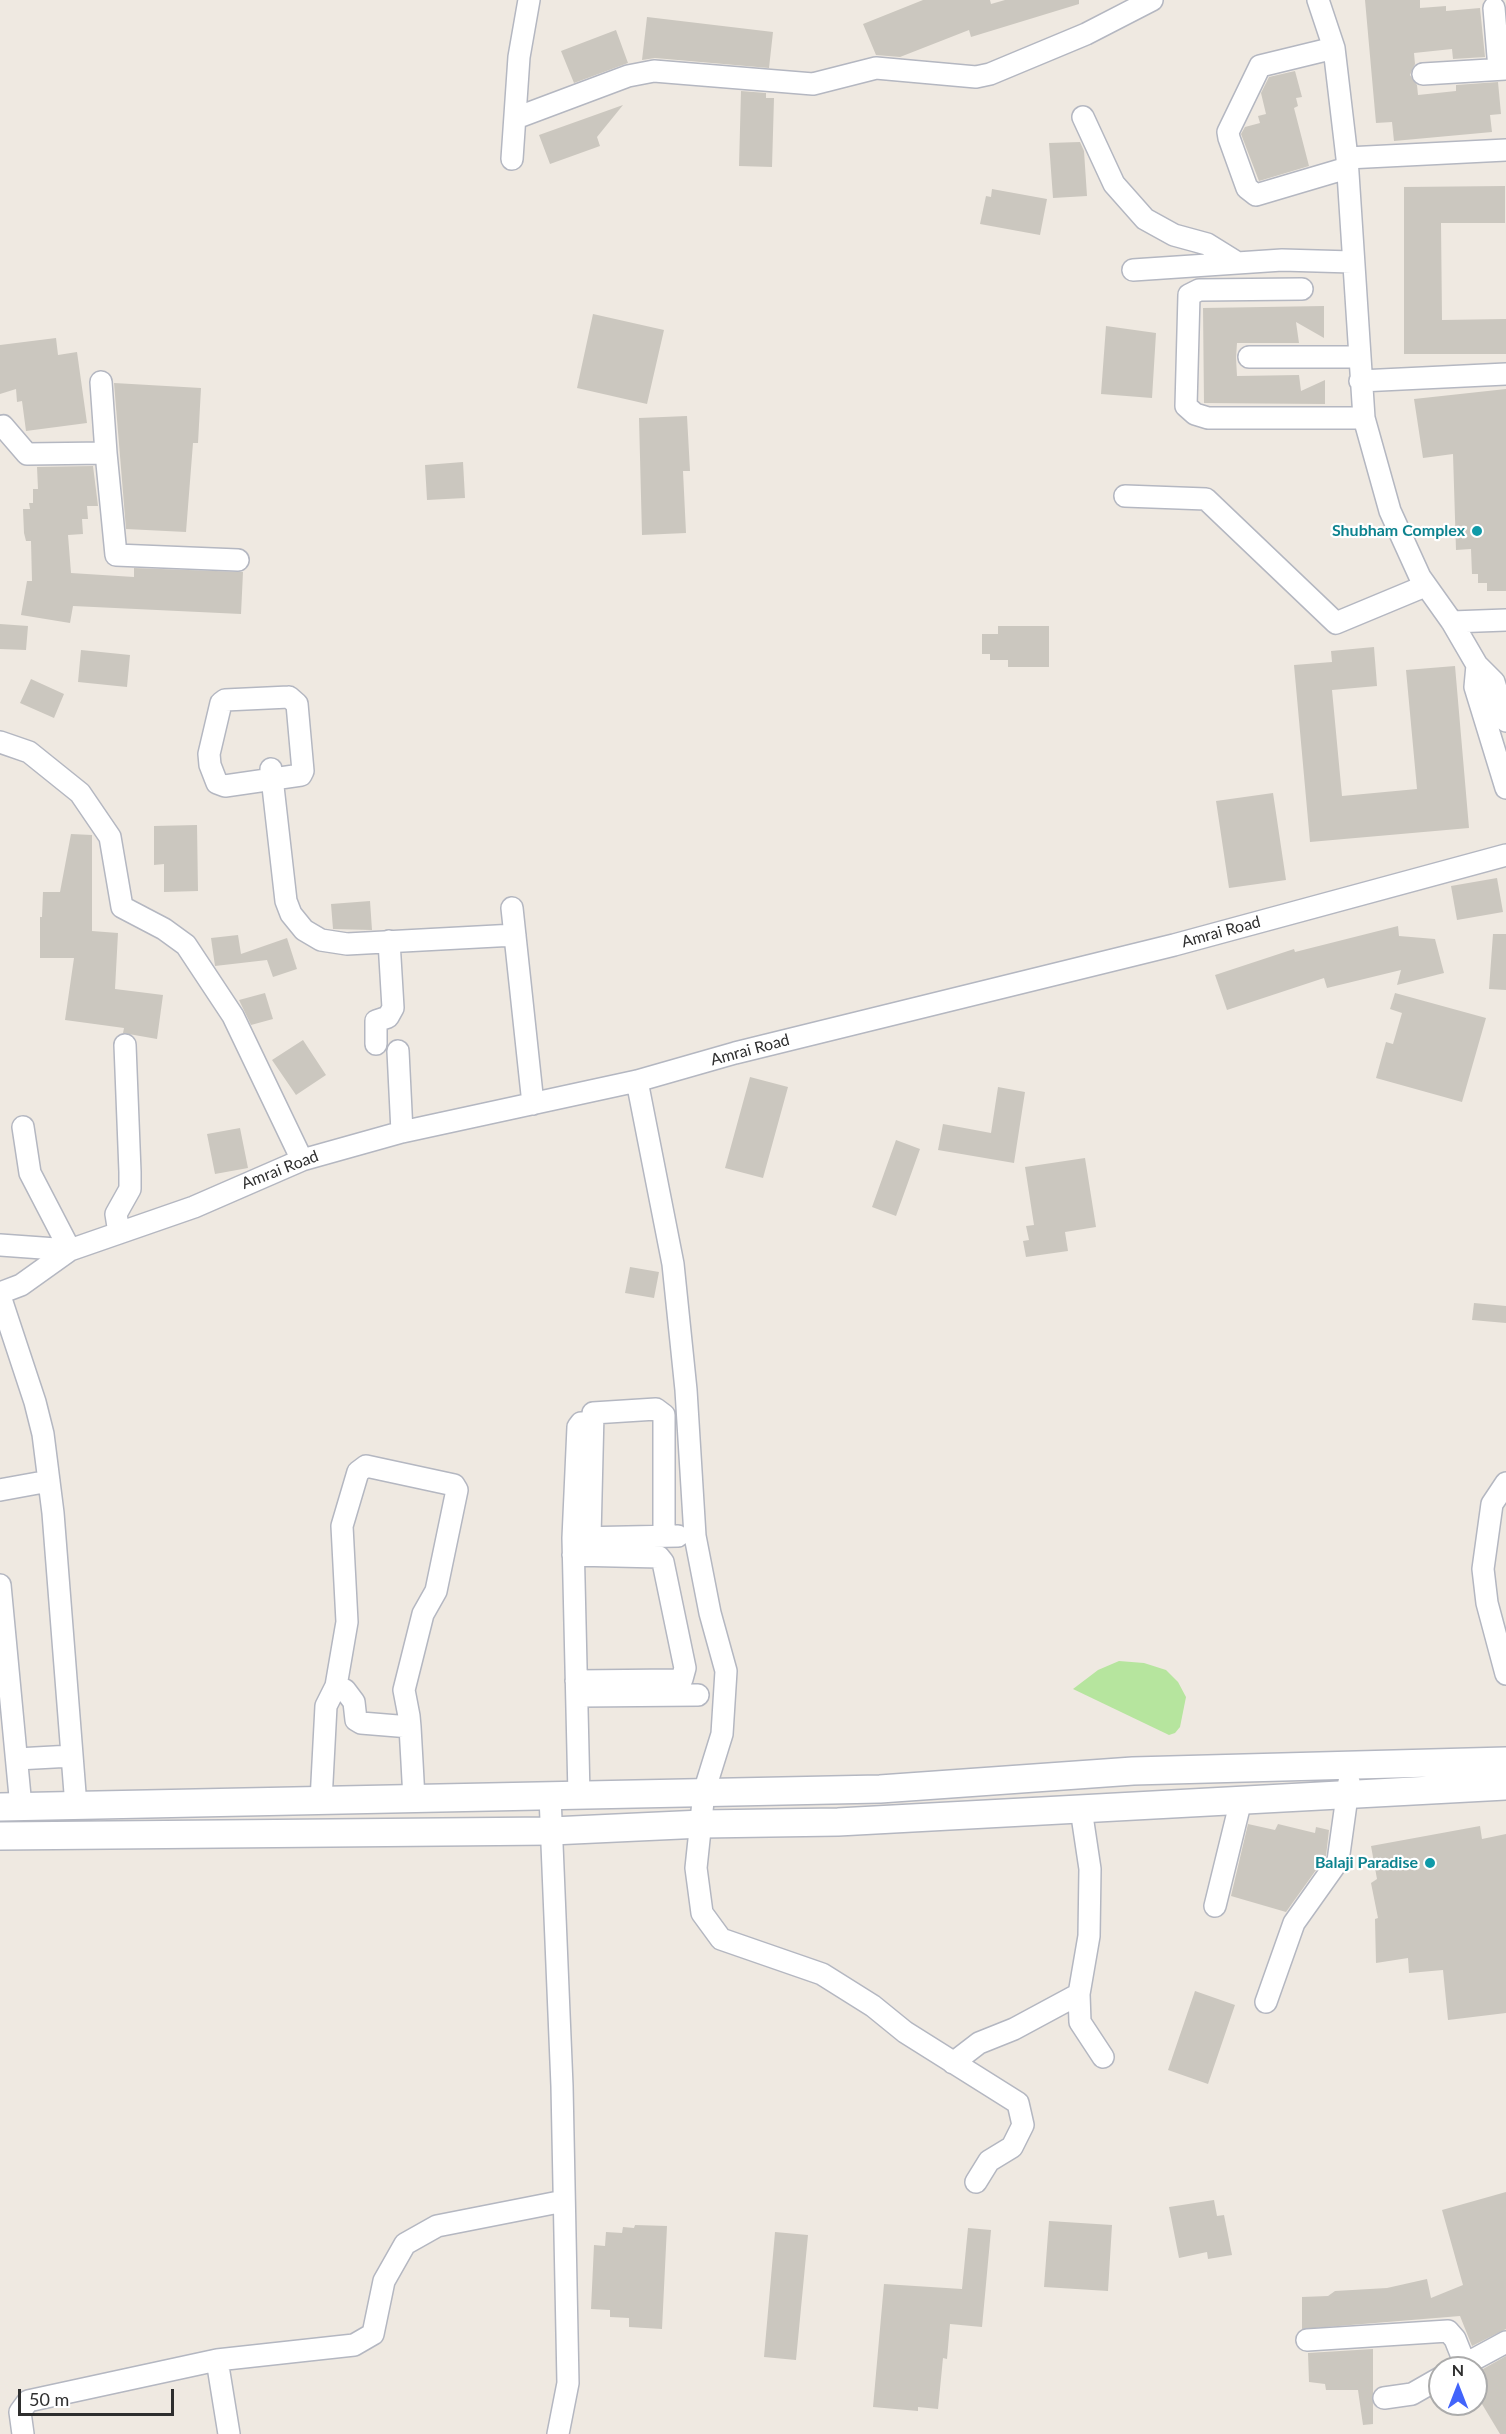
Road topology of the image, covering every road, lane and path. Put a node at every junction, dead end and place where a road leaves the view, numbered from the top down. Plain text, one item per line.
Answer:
1 (529, 0) edge
2 (1152, 0) edge
3 (1318, 0) edge
4 (1494, 8) dead end
5 (1334, 48) junction
6 (1502, 69) edge
7 (1423, 74) dead end
8 (1083, 117) dead end
9 (516, 118) junction
10 (1506, 150) edge
11 (512, 159) dead end
12 (1347, 163) junction
13 (1282, 260) junction
14 (1236, 262) junction
15 (1352, 262) junction
16 (1133, 270) dead end
17 (1249, 357) dead end
18 (1359, 357) junction
19 (1506, 374) edge
20 (1360, 381) junction
21 (101, 382) dead end
22 (1364, 418) junction
23 (0, 427) edge
24 (106, 453) junction
25 (1125, 496) dead end
26 (238, 560) dead end
27 (1425, 586) junction
28 (1506, 620) edge
29 (1452, 622) junction
30 (1477, 665) junction
31 (1506, 720) edge
32 (0, 742) edge
33 (271, 775) junction
34 (1506, 788) edge
35 (1506, 855) edge
36 (512, 908) dead end
37 (515, 935) junction
38 (389, 942) junction
39 (376, 1044) dead end
40 (126, 1045) dead end
41 (398, 1051) dead end
42 (637, 1081) junction
43 (533, 1104) junction
44 (23, 1127) dead end
45 (402, 1132) junction
46 (302, 1160) junction
47 (119, 1233) junction
48 (0, 1245) edge
49 (70, 1250) junction
50 (0, 1295) edge
51 (49, 1481) junction
52 (1506, 1483) edge
53 (0, 1490) edge
54 (664, 1536) junction
55 (695, 1536) junction
56 (579, 1543) junction
57 (0, 1585) edge
58 (1506, 1674) edge
59 (336, 1686) junction
60 (576, 1688) junction
61 (698, 1695) dead end
62 (410, 1727) junction
63 (72, 1756) junction
64 (16, 1759) junction
65 (1506, 1761) edge
66 (1350, 1764) junction
67 (1506, 1786) edge
68 (838, 1790) junction
69 (704, 1792) junction
70 (1347, 1794) junction
71 (579, 1795) junction
72 (550, 1796) junction
73 (414, 1799) junction
74 (1241, 1800) junction
75 (321, 1801) junction
76 (76, 1806) junction
77 (10, 1807) edge
78 (1081, 1809) junction
79 (838, 1822) junction
80 (702, 1824) junction
81 (552, 1831) junction
82 (0, 1836) edge
83 (1215, 1906) dead end
84 (1079, 1994) junction
85 (1266, 2002) dead end
86 (1103, 2057) dead end
87 (953, 2063) junction
88 (976, 2182) dead end
89 (564, 2201) junction
90 (1307, 2340) dead end
91 (1506, 2342) edge
92 (1459, 2356) edge
93 (1480, 2356) edge
94 (217, 2360) junction
95 (1428, 2385) edge
96 (1384, 2398) dead end
97 (23, 2434) edge
98 (229, 2434) edge
99 (558, 2434) edge

1 - 9 street
2 - 9 street
3 - 5 street
4 - 6 street
5 - 12 street
5 - 12 street
6 - 7 street
8 - 14 street
9 - 11 street
10 - 12 street
12 - 15 street
13 - 14 street
13 - 15 street
13 - 22 street
14 - 16 street
15 - 18 street
17 - 18 street
18 - 20 street
19 - 20 street
20 - 22 street
21 - 24 street
22 - 27 street
23 - 24 street
24 - 26 street
25 - 27 street
27 - 29 street
28 - 29 street
29 - 30 street
30 - 31 street
30 - 34 street
32 - 46 street
33 - 33 street
33 - 38 street
35 - 42 street, Amrai Road
36 - 37 street
37 - 38 street
37 - 43 street
38 - 39 street
40 - 47 street
41 - 45 street
42 - 43 street, Amrai Road
42 - 55 street
43 - 45 street, Amrai Road
44 - 49 street
45 - 46 street, Amrai Road
46 - 47 street, Amrai Road
47 - 49 street, Amrai Road
48 - 49 street, Amrai Road
49 - 50 street
50 - 51 street
51 - 53 street
51 - 63 street
52 - 58 street
54 - 55 street
54 - 56 street
54 - 56 street
55 - 69 street
56 - 60 street
56 - 60 street
57 - 64 street
59 - 62 street
59 - 62 street
59 - 75 street
60 - 61 street
60 - 71 street
62 - 73 street
63 - 64 street
63 - 76 street
64 - 77 street
65 - 66 street
66 - 68 street
66 - 70 street
67 - 70 street
68 - 69 street
68 - 79 street
69 - 71 street
69 - 80 street
70 - 74 street
70 - 85 street
71 - 72 street
72 - 73 street
72 - 81 street
73 - 75 street
74 - 78 street
74 - 83 street
75 - 76 street
76 - 77 street
78 - 79 street
78 - 84 street
79 - 80 street
80 - 81 street
80 - 87 street
81 - 82 street
81 - 89 street
84 - 86 street
84 - 87 street
87 - 88 street
89 - 94 street
89 - 99 street
90 - 92 street
91 - 93 street
94 - 97 street
94 - 98 street
95 - 96 street

